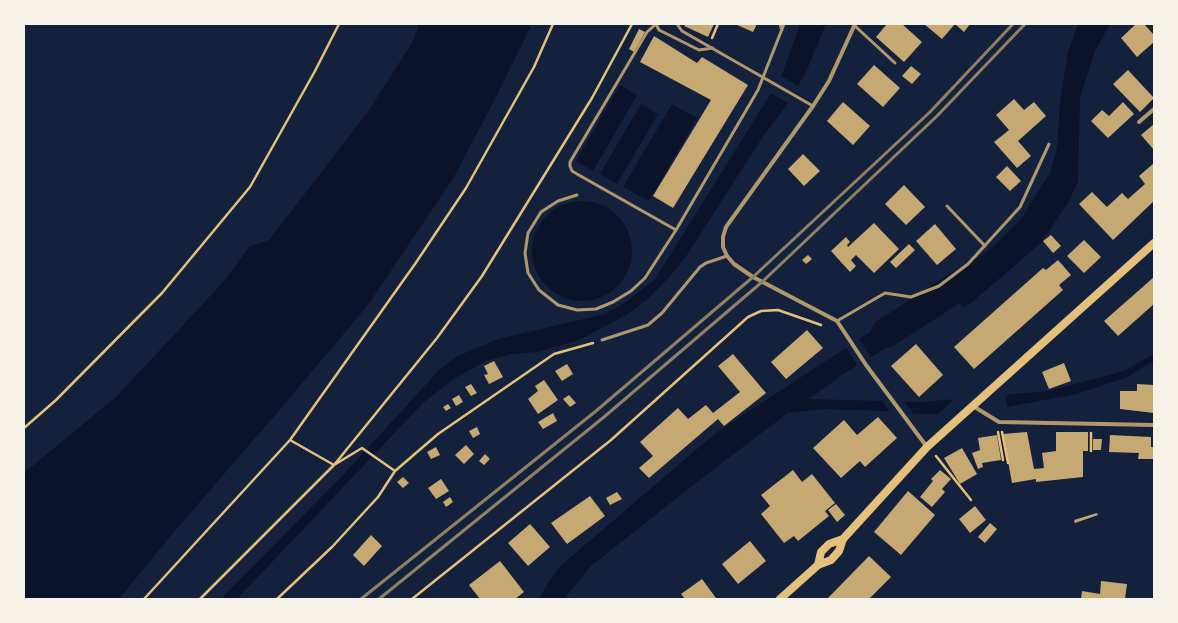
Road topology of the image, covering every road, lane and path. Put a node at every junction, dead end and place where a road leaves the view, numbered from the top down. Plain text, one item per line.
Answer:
1 (339, 24) edge
2 (553, 24) edge
3 (632, 24) edge
4 (656, 24) edge
5 (677, 24) edge
6 (718, 24) edge
7 (780, 24) edge
8 (784, 24) edge
9 (855, 25) edge
10 (782, 30) junction
11 (708, 46) junction
12 (713, 48) junction
13 (895, 63) dead end
14 (763, 77) junction
15 (813, 106) junction
16 (1154, 109) edge
17 (1139, 122) dead end
18 (1049, 144) dead end
19 (577, 195) dead end
20 (947, 206) dead end
21 (676, 230) junction
22 (1154, 243) edge
23 (985, 246) junction
24 (727, 256) junction
25 (837, 321) junction
26 (602, 340) joint
27 (973, 406) junction
28 (1154, 425) edge
29 (24, 428) edge
30 (1091, 430) dead end
31 (998, 432) dead end
32 (1002, 432) dead end
33 (290, 440) junction
34 (927, 447) junction
35 (1091, 451) dead end
36 (936, 456) dead end
37 (1003, 460) dead end
38 (1008, 464) dead end
39 (334, 465) junction
40 (396, 471) junction
41 (971, 500) dead end
42 (843, 539) junction
43 (818, 565) junction
44 (144, 599) edge
45 (200, 599) edge
46 (277, 599) edge
47 (412, 599) edge
48 (780, 599) edge

1 - 29 path
2 - 33 path
3 - 39 path
4 - 12 lane
4 - 21 lane
5 - 11 lane
6 - 11 path
7 - 10 lane
8 - 10 lane
9 - 13 lane
9 - 15 street
10 - 14 lane
11 - 12 lane
12 - 14 lane
14 - 15 lane
14 - 21 lane
15 - 24 street
16 - 17 street
18 - 23 lane
19 - 21 lane
20 - 23 lane
22 - 27 main road
23 - 25 lane
24 - 25 street
24 - 26 lane
25 - 34 street
25 - 47 path
26 - 40 path
27 - 28 street
27 - 34 main road
30 - 35 path
31 - 37 path
32 - 38 path
33 - 39 path
33 - 44 path
34 - 42 main road
36 - 41 path
39 - 40 path
39 - 45 path
40 - 46 path
42 - 43 main road
42 - 43 main road
43 - 48 main road

